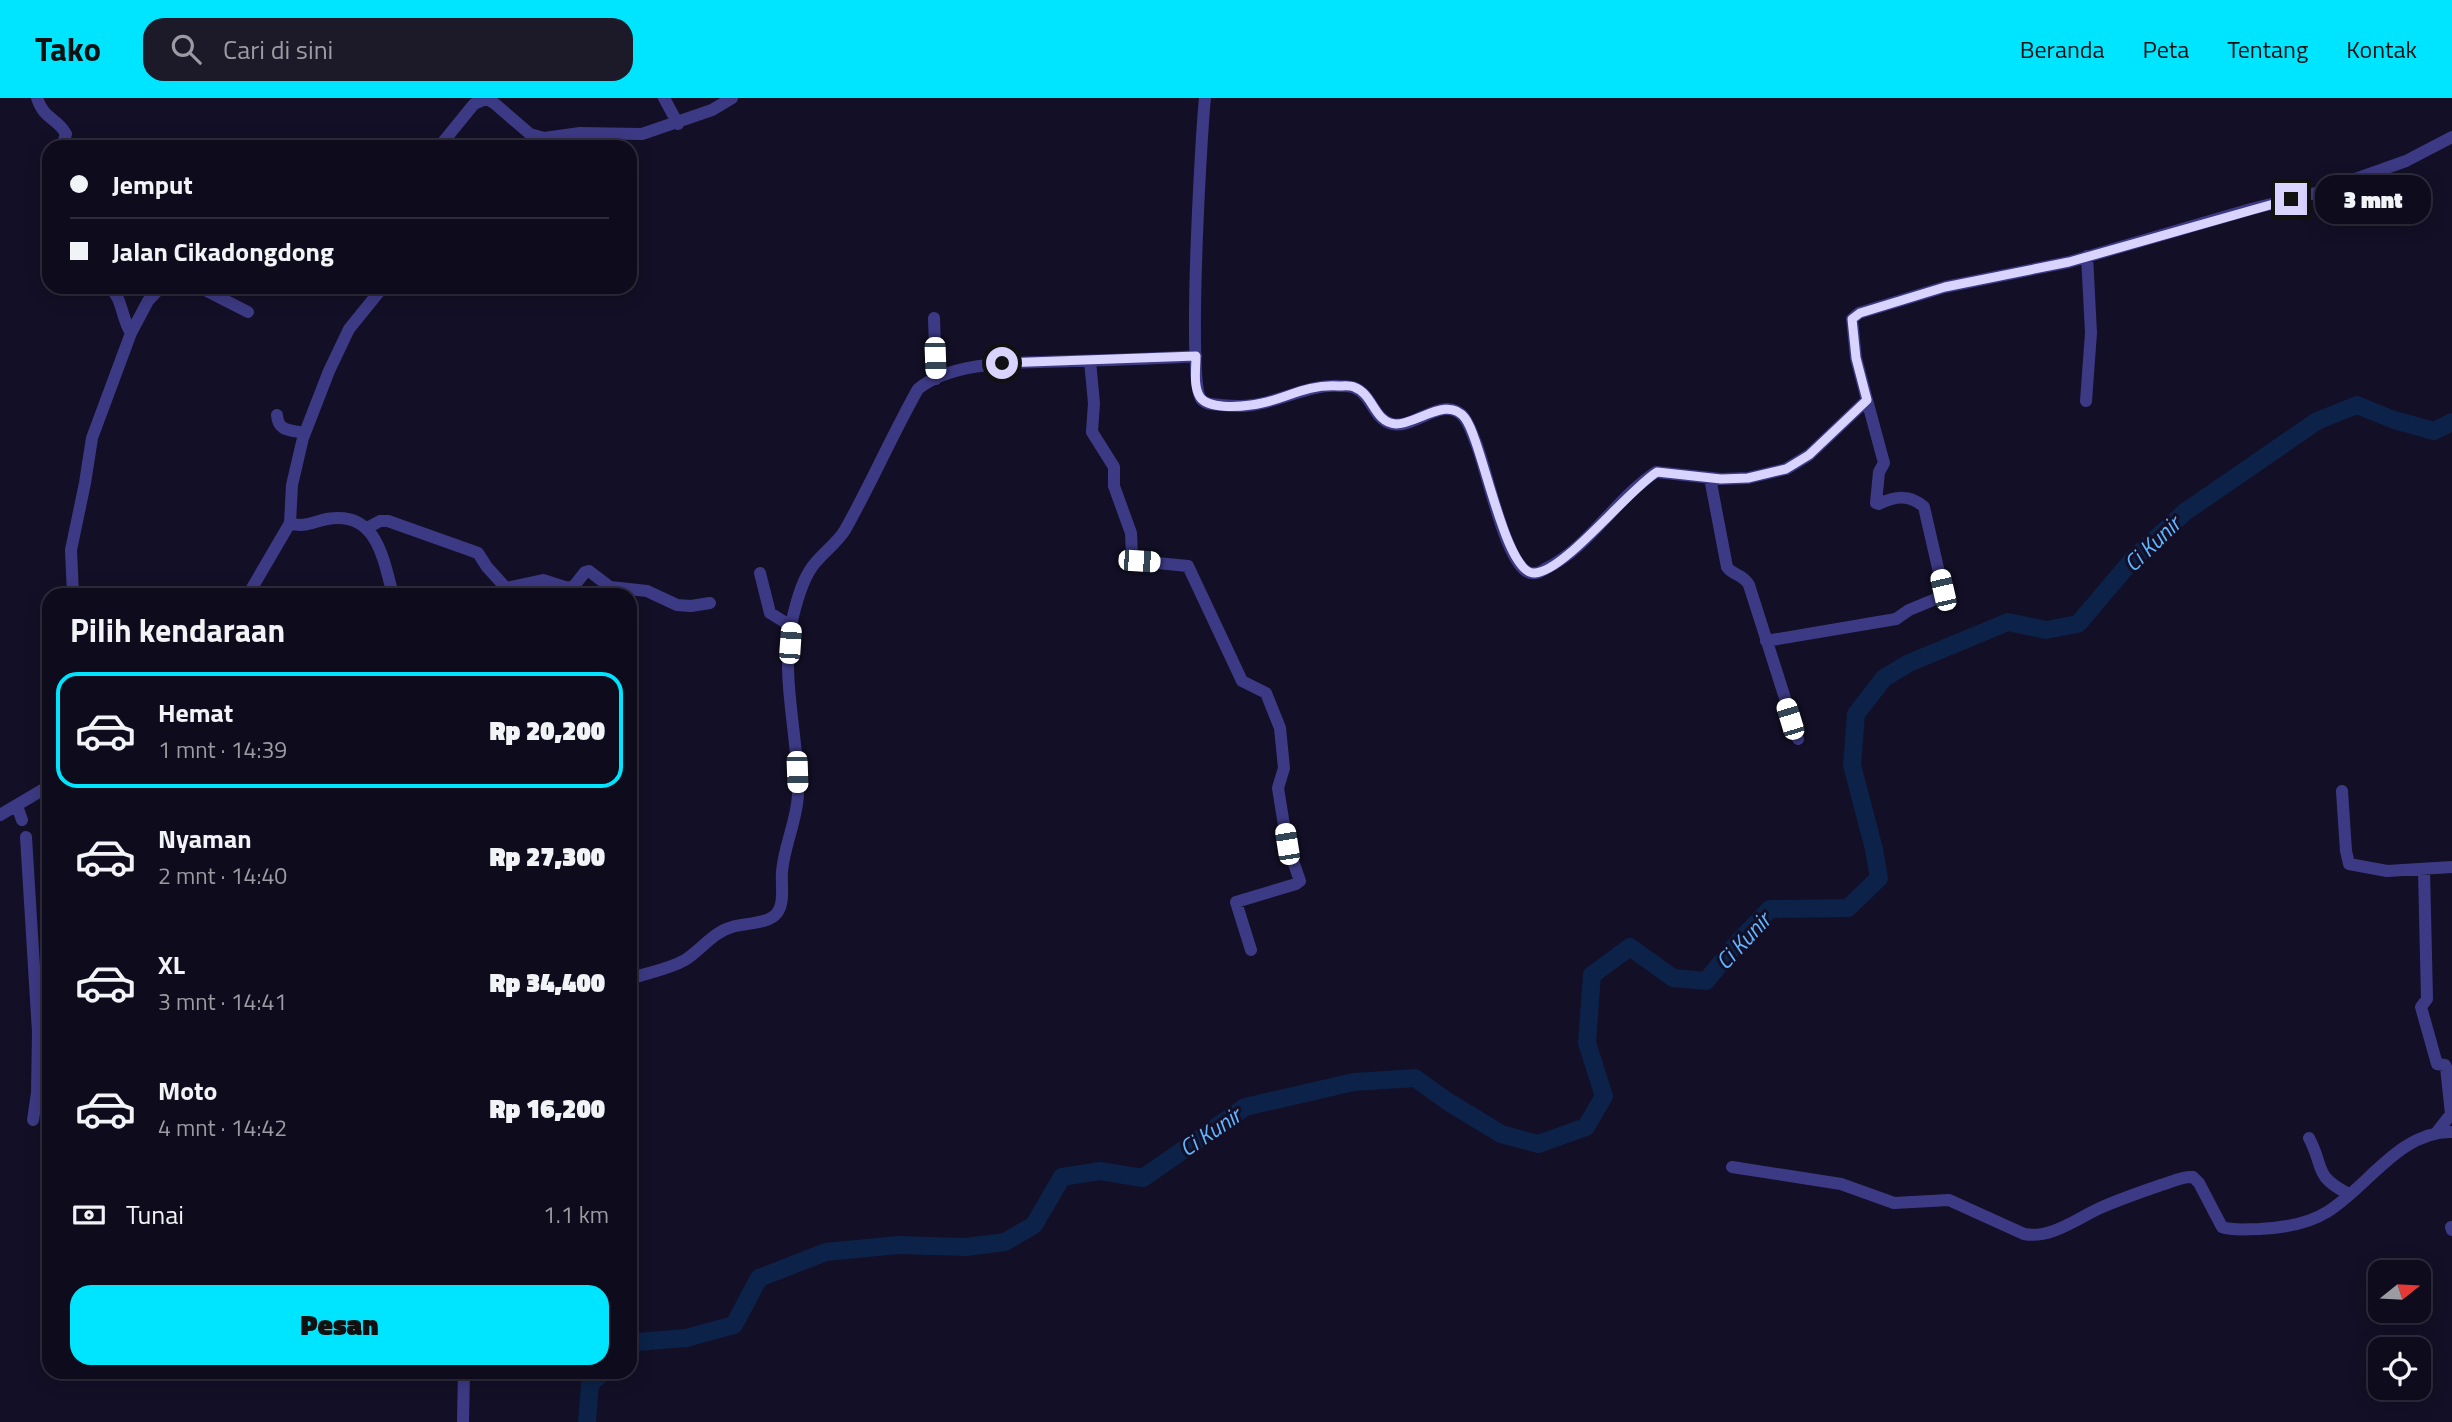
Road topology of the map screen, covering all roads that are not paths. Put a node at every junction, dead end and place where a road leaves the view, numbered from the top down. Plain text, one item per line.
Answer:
1 (37, 98) edge
2 (664, 98) edge
3 (732, 98) edge
4 (1205, 98) edge
5 (678, 124) junction
6 (2452, 137) edge
7 (64, 140) edge
8 (445, 140) edge
9 (2087, 256) junction
10 (116, 294) edge
11 (154, 294) edge
12 (213, 294) edge
13 (377, 294) edge
14 (248, 312) dead end
15 (934, 318) dead end
16 (131, 332) junction
17 (1196, 356) junction
18 (1090, 360) junction
19 (936, 379) junction
20 (1867, 400) junction
21 (2086, 401) dead end
22 (277, 415) dead end
23 (305, 433) junction
24 (1710, 478) junction
25 (290, 523) junction
26 (367, 528) junction
27 (760, 573) dead end
28 (73, 588) edge
29 (252, 588) edge
30 (391, 588) edge
31 (506, 588) edge
32 (506, 588) edge
33 (568, 588) edge
34 (568, 588) edge
35 (617, 588) edge
36 (637, 591) edge
37 (710, 603) dead end
38 (791, 626) junction
39 (1766, 641) junction
40 (1798, 739) dead end
41 (42, 790) edge
42 (2342, 791) dead end
43 (17, 806) junction
44 (0, 814) edge
45 (22, 820) dead end
46 (26, 837) dead end
47 (2452, 867) edge
48 (2424, 870) junction
49 (1251, 950) dead end
50 (637, 977) edge
51 (33, 1120) dead end
52 (2437, 1132) junction
53 (2452, 1132) edge
54 (2309, 1138) dead end
55 (1732, 1167) dead end
56 (2349, 1195) junction
57 (464, 1379) edge
58 (463, 1422) edge

1 - 7 street
2 - 5 street
3 - 5 street
4 - 17 street
5 - 8 street
6 - 9 street
9 - 20 street
9 - 21 street
10 - 16 street
11 - 16 street
12 - 14 street
13 - 23 street
15 - 19 street
16 - 28 street
17 - 18 street
17 - 24 street
18 - 19 street
18 - 49 street
19 - 38 street
20 - 24 street
20 - 39 street
22 - 23 street
23 - 25 street
24 - 39 street
25 - 26 street
25 - 29 street
26 - 30 street
26 - 31 street
27 - 38 street
32 - 33 street
34 - 35 street
36 - 37 street
38 - 50 street
39 - 40 street
41 - 43 street
42 - 48 street
43 - 44 street
43 - 45 street
46 - 51 street
47 - 48 street
48 - 52 street
52 - 53 street
52 - 56 street
54 - 56 street
55 - 56 street
57 - 58 street

